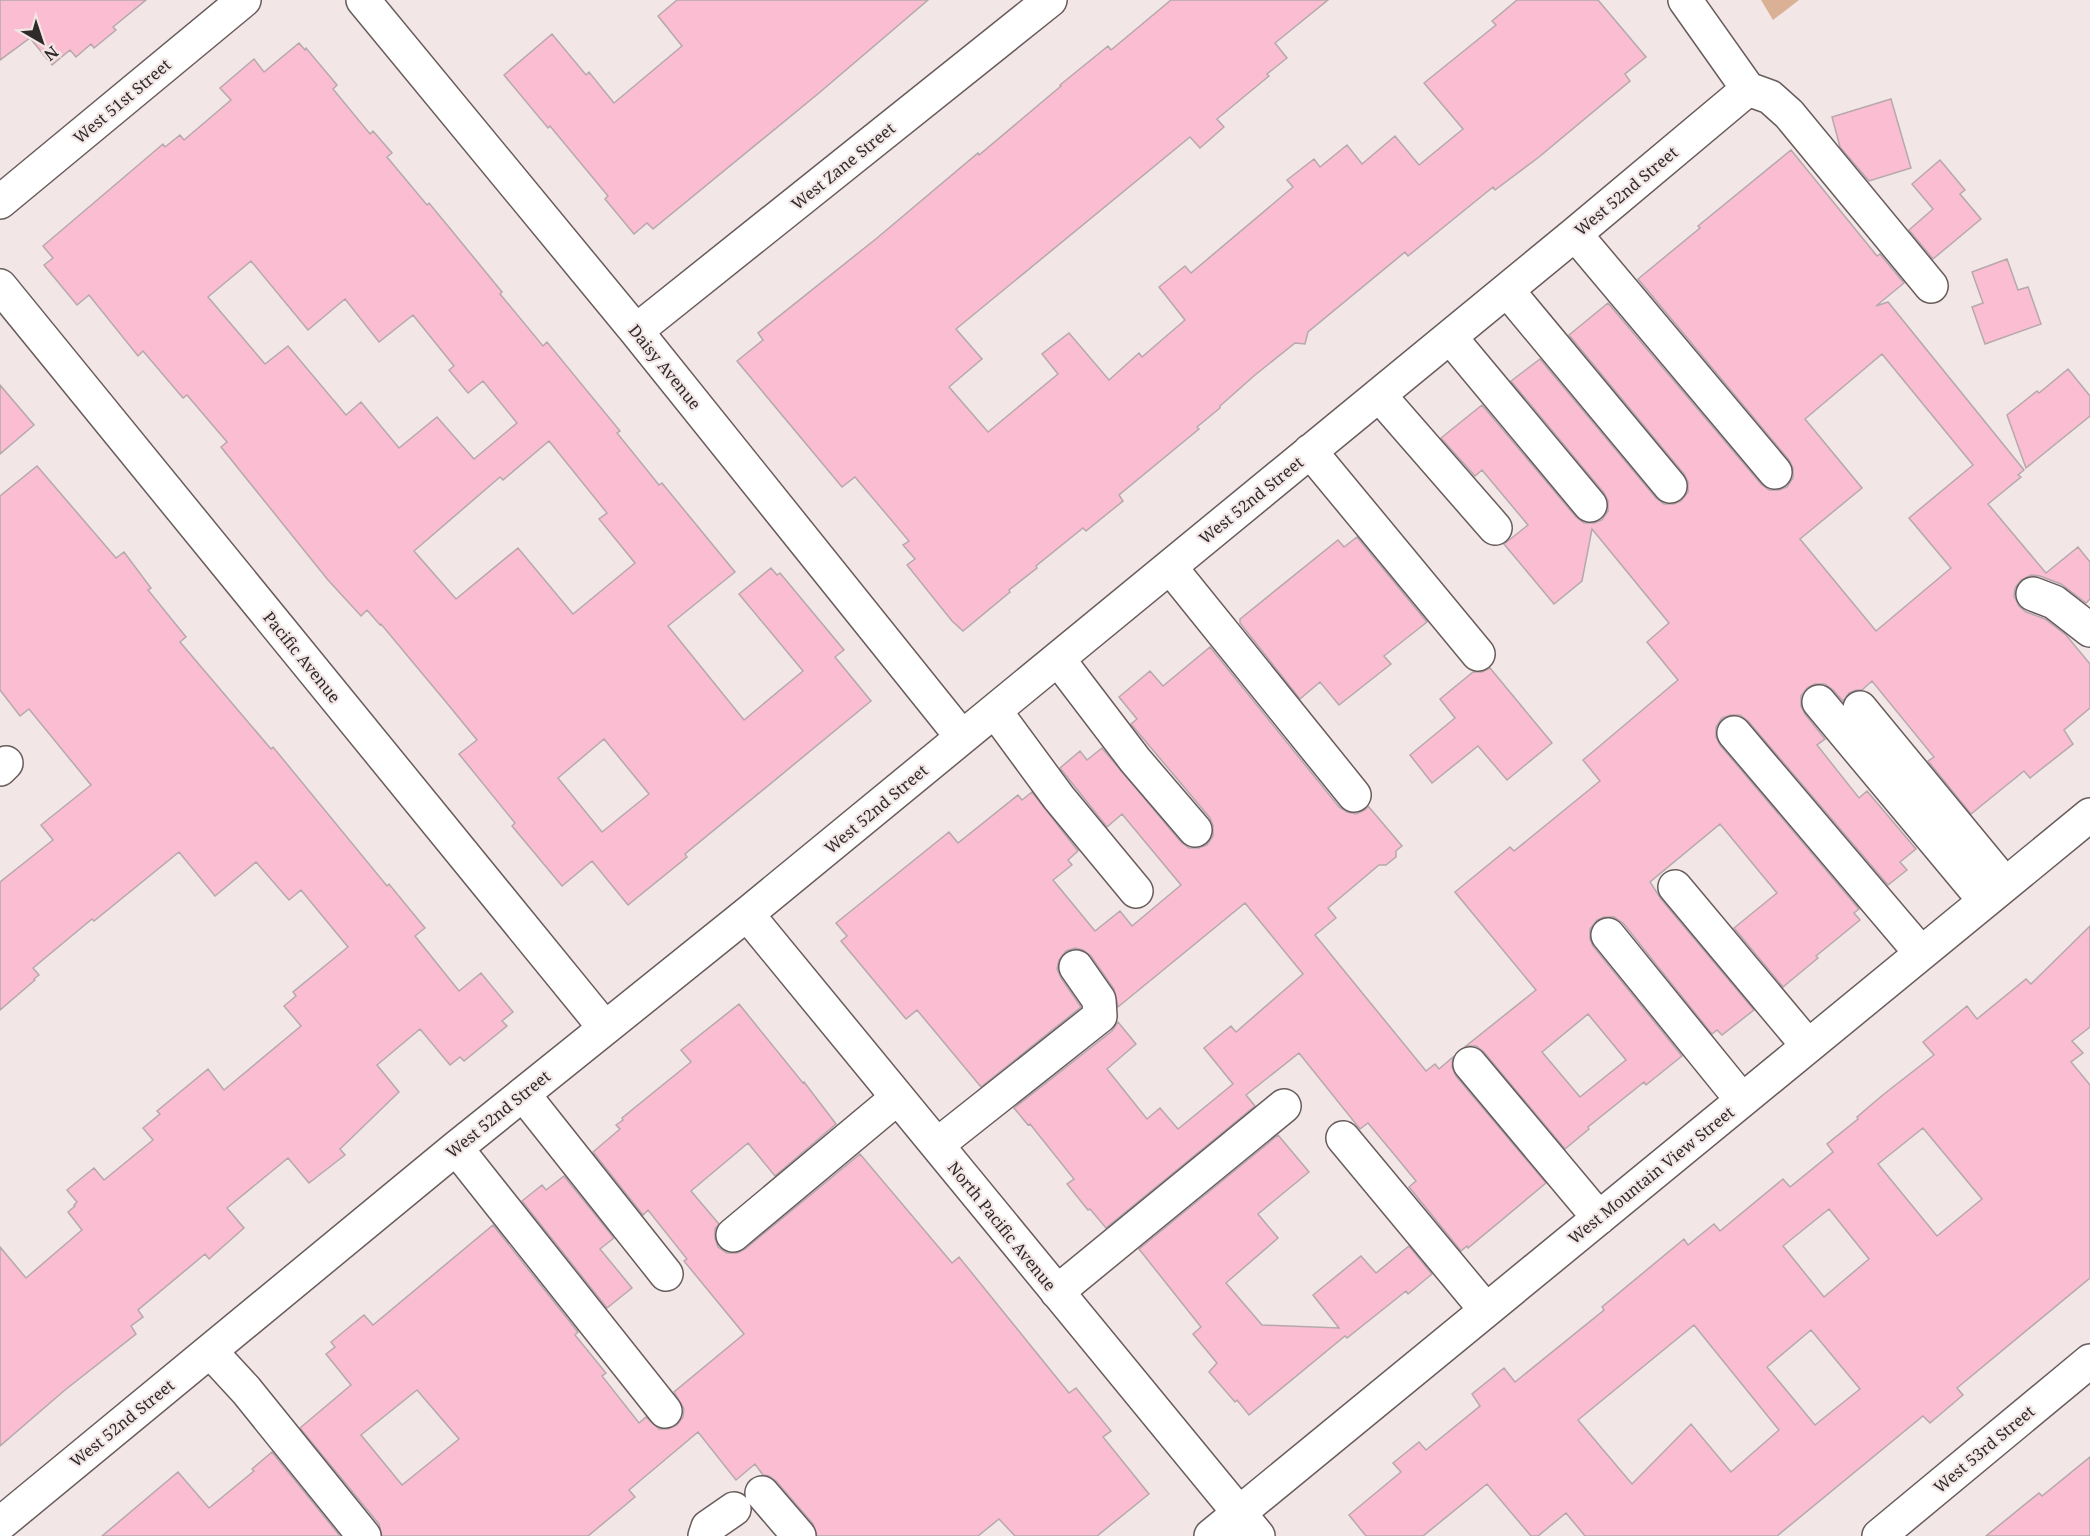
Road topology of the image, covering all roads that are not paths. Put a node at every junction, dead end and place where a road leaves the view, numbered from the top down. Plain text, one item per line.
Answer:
1 (244, 0) edge
2 (363, 0) edge
3 (1050, 0) edge
4 (1685, 0) edge
5 (1748, 90) junction
6 (0, 202) edge
7 (1575, 234) junction
8 (0, 286) edge
9 (1931, 286) dead end
10 (1506, 290) junction
11 (636, 332) junction
12 (1450, 337) junction
13 (1379, 395) junction
14 (1311, 451) junction
15 (1774, 472) dead end
16 (1670, 486) dead end
17 (1590, 505) dead end
18 (1495, 528) dead end
19 (1170, 567) junction
20 (2033, 594) dead end
21 (2090, 630) edge
22 (1478, 654) dead end
23 (1058, 659) junction
24 (1819, 702) dead end
25 (1860, 708) dead end
26 (995, 711) junction
27 (1734, 733) dead end
28 (962, 737) junction
29 (1354, 795) dead end
30 (2090, 815) edge
31 (1195, 830) dead end
32 (1675, 887) dead end
33 (1136, 891) dead end
34 (1995, 893) junction
35 (747, 914) junction
36 (1608, 935) dead end
37 (1921, 953) junction
38 (1076, 967) dead end
39 (604, 1028) junction
40 (1808, 1046) junction
41 (1470, 1064) dead end
42 (523, 1094) junction
43 (897, 1098) junction
44 (1742, 1100) junction
45 (1284, 1106) dead end
46 (1343, 1138) dead end
47 (936, 1146) junction
48 (456, 1148) junction
49 (1599, 1218) junction
50 (733, 1235) dead end
51 (666, 1274) dead end
52 (1057, 1292) junction
53 (1486, 1310) junction
54 (210, 1351) junction
55 (2090, 1361) edge
56 (665, 1411) dead end
57 (0, 1524) edge
58 (1248, 1525) edge
59 (364, 1536) edge
60 (705, 1536) edge
61 (800, 1536) edge
62 (1211, 1536) edge
63 (1879, 1536) edge

1 - 6 street, West 51st Street
2 - 11 street, Daisy Avenue
3 - 11 street, West Zane Street
4 - 5 street
5 - 7 street, West 52nd Street
5 - 9 street
7 - 10 street, West 52nd Street
7 - 15 street
8 - 39 street, Pacific Avenue
10 - 12 street, West 52nd Street
10 - 16 street
11 - 28 street, Daisy Avenue
12 - 13 street, West 52nd Street
12 - 17 street
13 - 14 street, West 52nd Street
13 - 18 street
14 - 19 street, West 52nd Street
14 - 22 street
19 - 23 street, West 52nd Street
19 - 29 street
20 - 21 street
23 - 26 street, West 52nd Street
23 - 31 street
24 - 34 street
25 - 34 street
26 - 28 street, West 52nd Street
26 - 33 street
27 - 37 street
28 - 35 street, West 52nd Street
30 - 34 street, West Mountain View Street
32 - 40 street
34 - 37 street, West Mountain View Street
35 - 39 street, West 52nd Street
35 - 43 street, North Pacific Avenue
36 - 44 street
37 - 40 street, West Mountain View Street
38 - 47 street
39 - 42 street, West 52nd Street
40 - 44 street, West Mountain View Street
41 - 49 street
42 - 48 street, West 52nd Street
42 - 51 street
43 - 47 street, North Pacific Avenue
43 - 50 street
44 - 49 street, West Mountain View Street
45 - 52 street
46 - 53 street
47 - 52 street, North Pacific Avenue
48 - 54 street, West 52nd Street
48 - 56 street
49 - 53 street, West Mountain View Street
52 - 58 street, North Pacific Avenue
53 - 58 street, West Mountain View Street
54 - 57 street, West 52nd Street
54 - 59 street
55 - 63 street, West 53rd Street
58 - 62 street, West Mountain View Street
60 - 61 street

